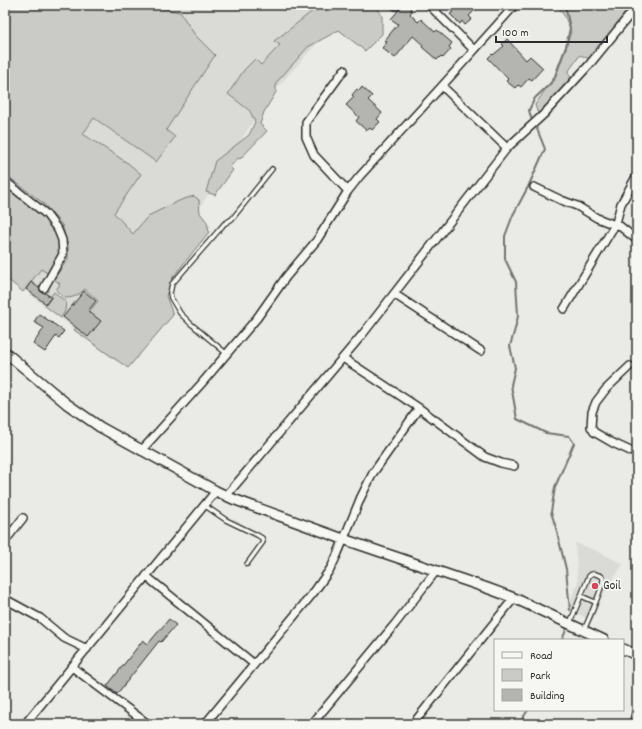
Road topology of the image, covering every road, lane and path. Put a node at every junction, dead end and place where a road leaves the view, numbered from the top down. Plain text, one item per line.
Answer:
1 (429, 5) edge
2 (515, 5) edge
3 (637, 6) edge
4 (474, 50) junction
5 (344, 70) dead end
6 (442, 86) junction
7 (507, 148) junction
8 (272, 169) dead end
9 (637, 175) edge
10 (5, 181) edge
11 (534, 187) dead end
12 (348, 191) junction
13 (616, 224) junction
14 (637, 240) edge
15 (44, 288) dead end
16 (394, 294) junction
17 (564, 309) dead end
18 (481, 351) dead end
19 (5, 352) edge
20 (227, 354) junction
21 (343, 358) junction
22 (630, 366) dead end
23 (419, 408) junction
24 (141, 450) junction
25 (637, 454) edge
26 (514, 466) dead end
27 (216, 491) junction
28 (226, 496) junction
29 (204, 505) junction
30 (23, 518) dead end
31 (343, 539) junction
32 (5, 541) edge
33 (247, 564) dead end
34 (436, 571) junction
35 (146, 576) junction
36 (581, 596) junction
37 (514, 598) junction
38 (5, 600) edge
39 (595, 602) junction
40 (570, 624) junction
41 (584, 631) junction
42 (602, 639) edge
43 (87, 649) junction
44 (624, 649) edge
45 (637, 655) edge
46 (254, 664) junction
47 (72, 667) junction
48 (637, 710) edge
49 (25, 724) edge
50 (148, 724) edge
51 (205, 724) edge
52 (312, 724) edge
53 (413, 724) edge
54 (633, 724) edge

1 - 4 street
2 - 4 street
3 - 7 street
4 - 6 street
5 - 12 street
6 - 7 street
6 - 12 street
7 - 16 street
8 - 20 lane
9 - 13 street
10 - 15 street
11 - 13 street
12 - 20 street
13 - 14 street
13 - 17 street
16 - 18 street
16 - 21 street
19 - 24 street
20 - 24 street
21 - 23 street
21 - 28 street
22 - 25 street
23 - 26 street
23 - 31 street
24 - 27 street
27 - 28 street
27 - 29 street
28 - 31 street
29 - 33 lane
29 - 35 street
30 - 32 street
31 - 34 street
31 - 46 street
34 - 37 street
34 - 52 street
35 - 43 street
35 - 46 street
36 - 39 lane
36 - 39 lane
36 - 40 lane
37 - 40 street
37 - 53 street
38 - 43 street
39 - 41 lane
40 - 41 street
41 - 42 street
43 - 47 street
44 - 45 street
46 - 51 street
47 - 49 street
47 - 50 street
48 - 54 street

